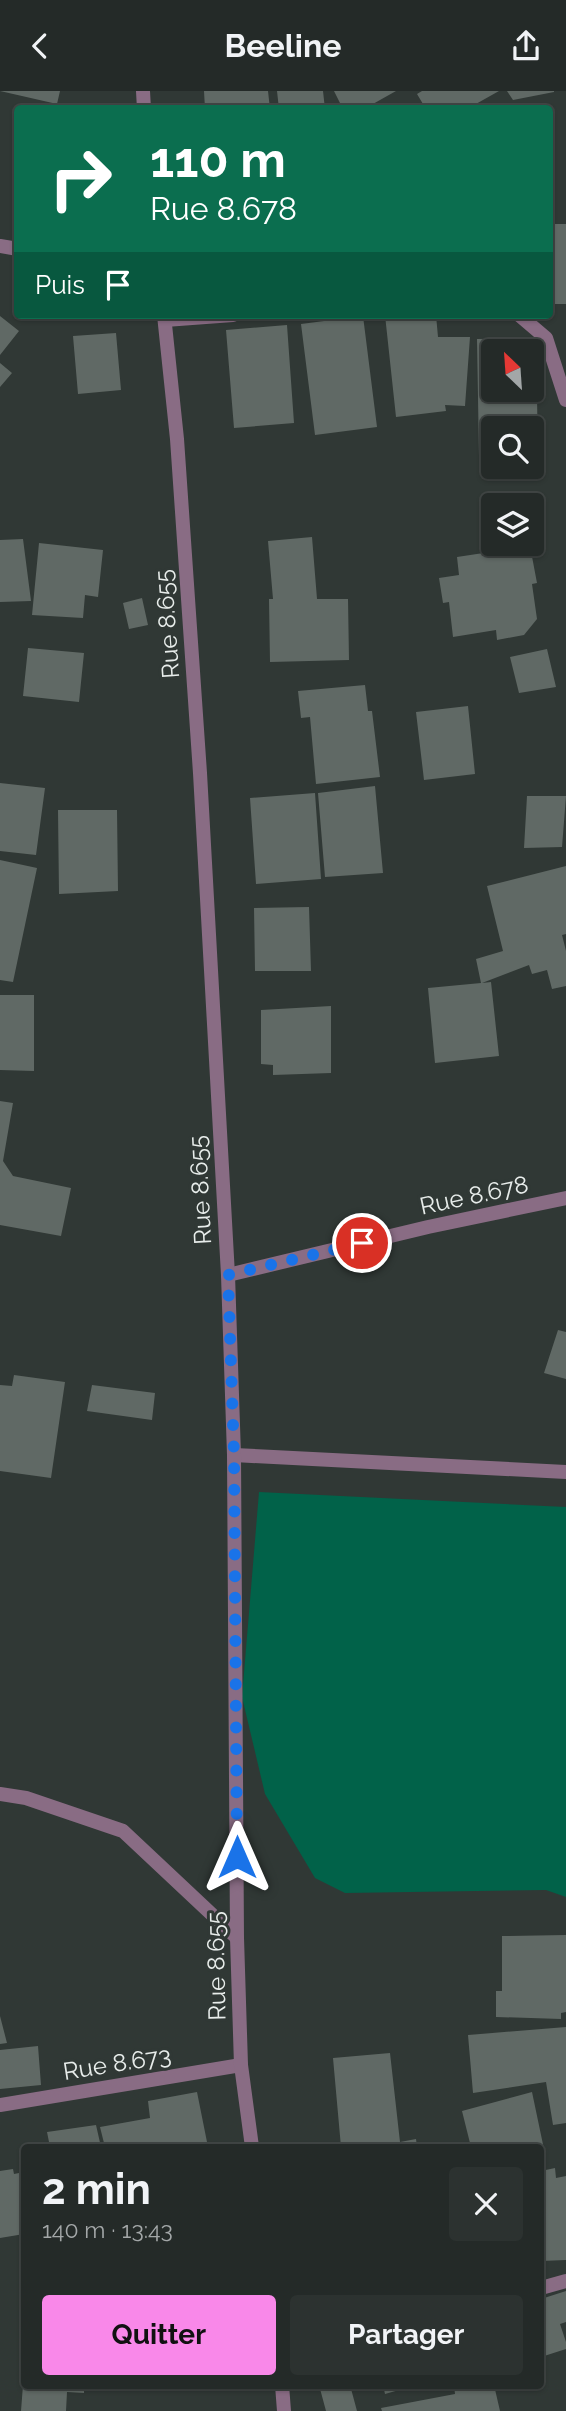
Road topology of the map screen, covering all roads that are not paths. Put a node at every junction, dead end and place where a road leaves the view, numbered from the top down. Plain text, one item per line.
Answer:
1 (164, 319) edge
2 (524, 319) edge
3 (566, 400) edge
4 (566, 1198) edge
5 (228, 1275) junction
6 (234, 1455) junction
7 (566, 1472) edge
8 (0, 1794) edge
9 (237, 1938) junction
10 (241, 2065) junction
11 (0, 2105) edge
12 (252, 2144) edge
13 (566, 2281) edge
14 (544, 2287) edge
15 (282, 2389) edge
16 (284, 2411) edge

1 - 5 street, Rue 8.655
2 - 3 street
4 - 5 street, Rue 8.678
5 - 6 street, Rue 8.655
6 - 7 street
6 - 9 street, Rue 8.655
8 - 9 street
9 - 10 street, Rue 8.655
10 - 11 street, Rue 8.673
10 - 12 street, Rue 8.655
13 - 14 street
15 - 16 street

